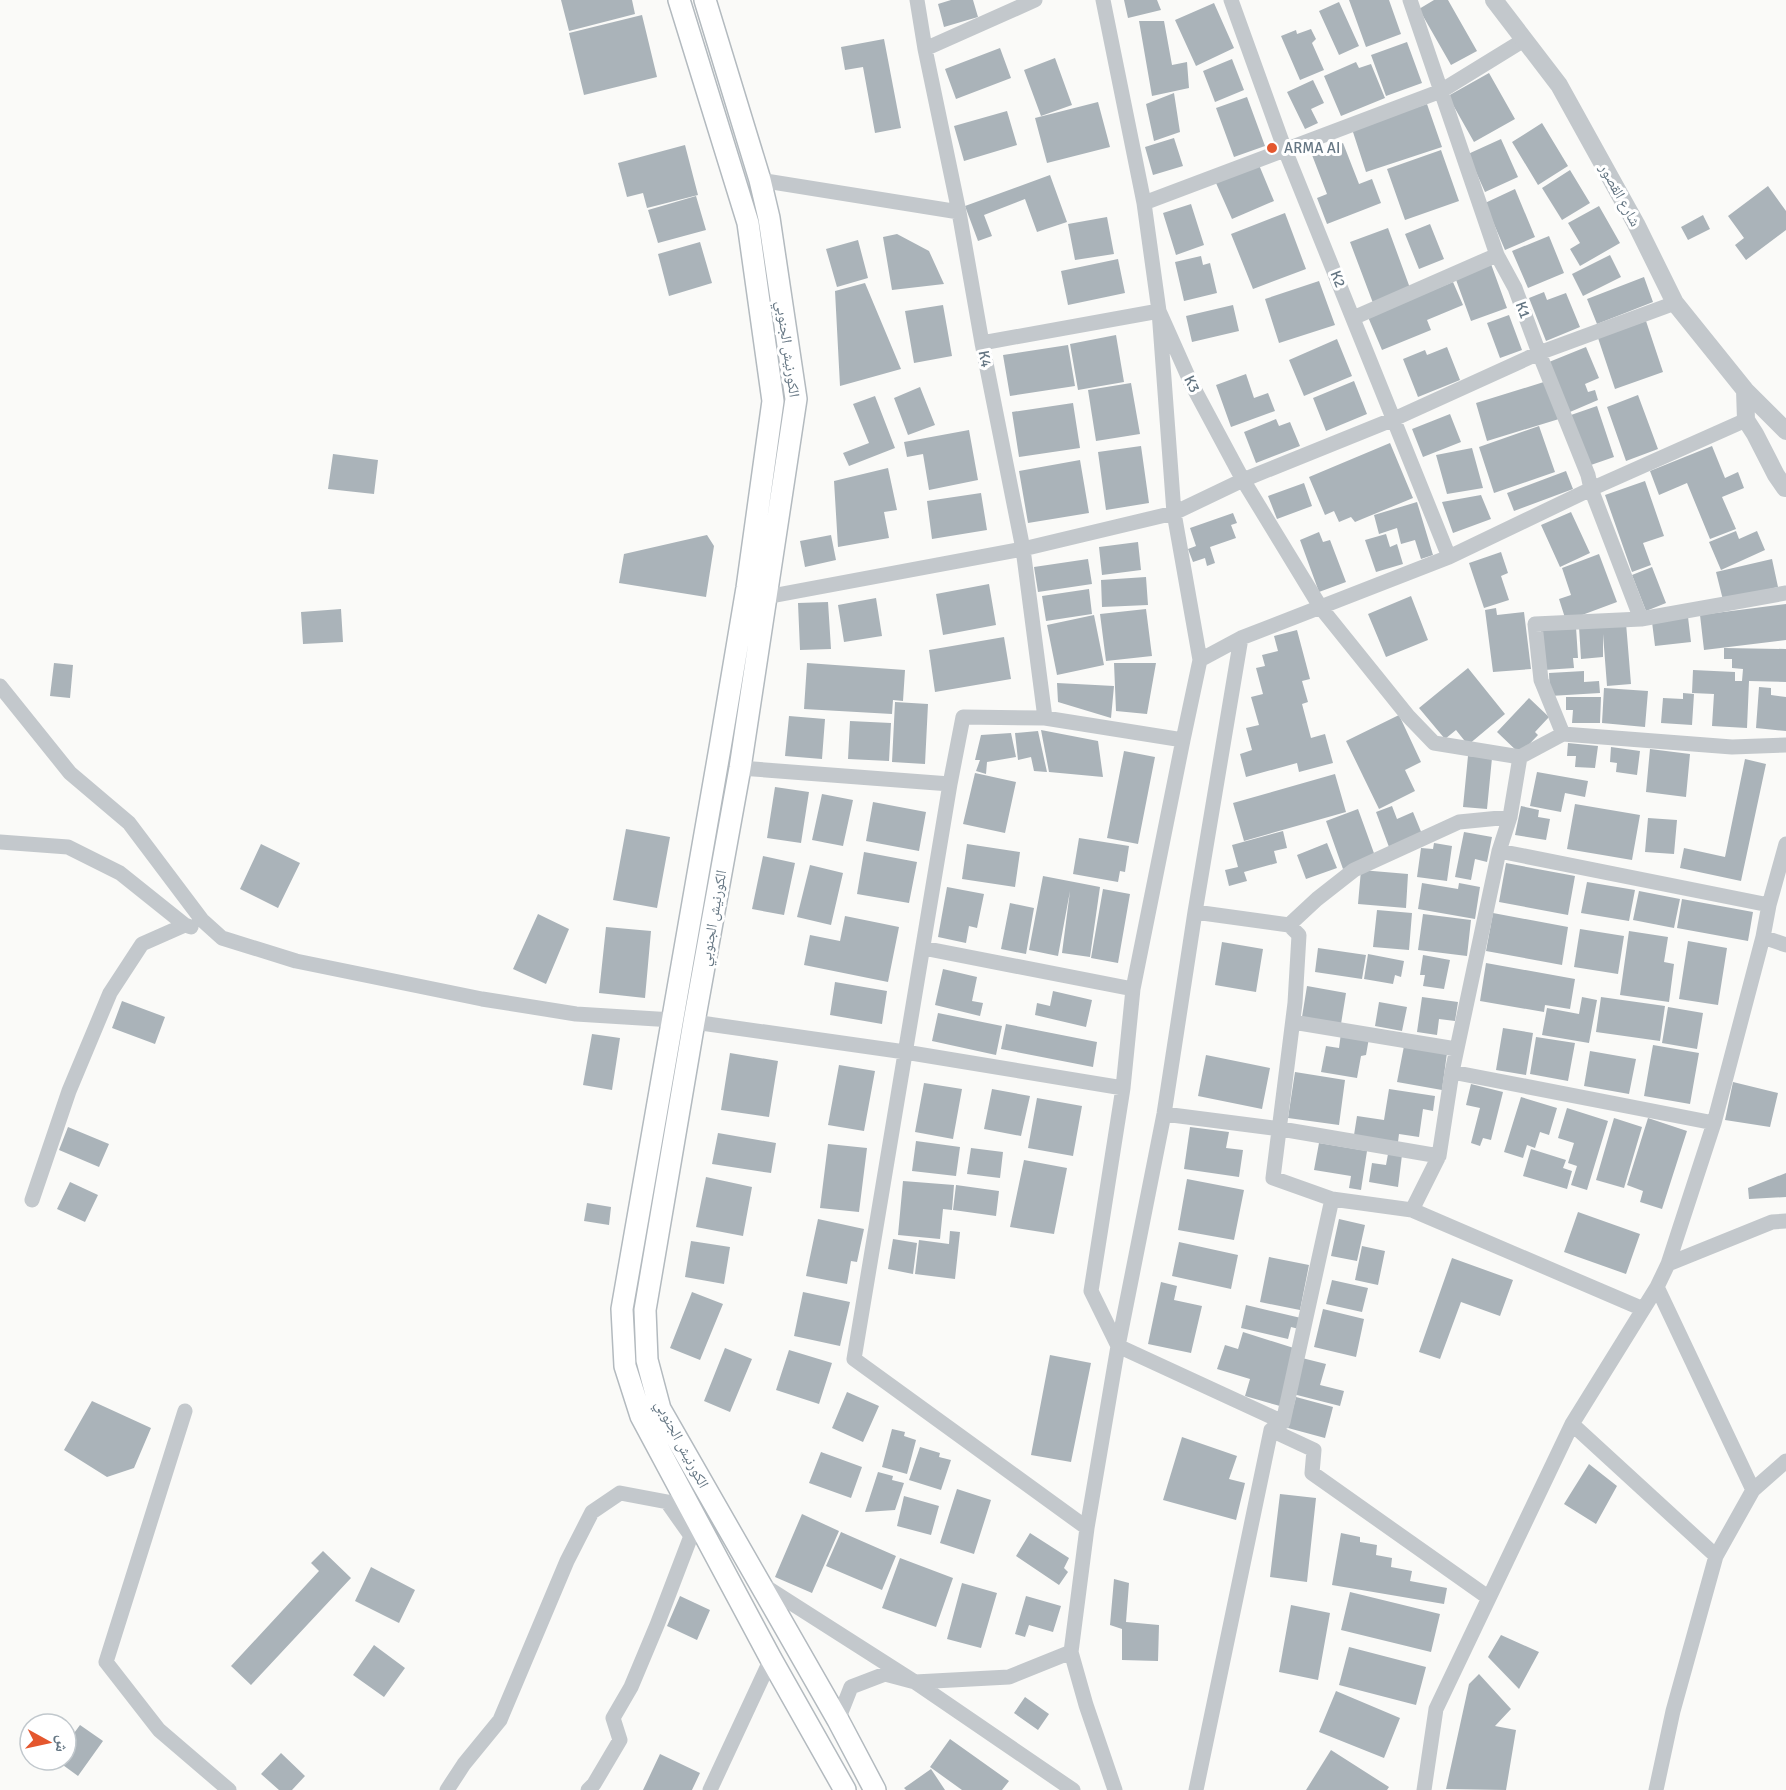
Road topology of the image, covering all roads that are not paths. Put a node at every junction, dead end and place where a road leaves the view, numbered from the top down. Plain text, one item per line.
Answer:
1 (679, 0) edge
2 (705, 0) edge
3 (917, 0) edge
4 (1035, 0) edge
5 (1103, 0) edge
6 (1231, 0) edge
7 (1410, 0) edge
8 (1494, 0) edge
9 (1524, 40) junction
10 (925, 49) junction
11 (1441, 91) junction
12 (1285, 150) junction
13 (760, 180) junction
14 (1144, 203) junction
15 (959, 212) junction
16 (1497, 255) junction
17 (1675, 303) junction
18 (1159, 311) junction
19 (1353, 318) junction
20 (982, 343) junction
21 (1539, 353) junction
22 (1744, 390) junction
23 (1394, 419) junction
24 (1746, 420) junction
25 (1786, 431) edge
26 (1244, 480) junction
27 (1786, 488) edge
28 (1592, 489) junction
29 (1174, 513) junction
30 (1023, 549) junction
31 (1449, 557) junction
32 (1786, 592) edge
33 (766, 597) junction
34 (1321, 608) junction
35 (1641, 619) junction
36 (1241, 638) junction
37 (1200, 660) junction
38 (0, 686) edge
39 (1045, 718) junction
40 (1563, 734) junction
41 (1183, 740) junction
42 (1786, 745) edge
43 (1520, 757) junction
44 (740, 768) junction
45 (950, 784) junction
46 (1510, 817) junction
47 (0, 842) edge
48 (1786, 844) edge
49 (1499, 851) junction
50 (1769, 905) junction
51 (1195, 912) junction
52 (1290, 924) junction
53 (185, 925) junction
54 (1763, 937) junction
55 (222, 938) junction
56 (1786, 945) edge
57 (923, 948) junction
58 (1133, 989) junction
59 (684, 1021) junction
60 (1293, 1022) junction
61 (1456, 1049) junction
62 (905, 1052) junction
63 (1452, 1072) junction
64 (1123, 1088) junction
65 (1164, 1114) junction
66 (1714, 1123) junction
67 (1281, 1129) junction
68 (1438, 1156) junction
69 (1332, 1198) junction
70 (32, 1200) dead end
71 (1412, 1210) junction
72 (1786, 1221) edge
73 (1668, 1264) junction
74 (1657, 1287) junction
75 (1643, 1309) junction
76 (1118, 1346) junction
77 (185, 1411) dead end
78 (1572, 1424) junction
79 (1277, 1426) junction
80 (1786, 1461) edge
81 (1753, 1490) junction
82 (667, 1502) junction
83 (689, 1506) junction
84 (1087, 1528) junction
85 (1716, 1557) junction
86 (759, 1583) junction
87 (1489, 1598) junction
88 (1071, 1652) junction
89 (771, 1659) junction
90 (915, 1682) junction
91 (838, 1720) junction
92 (229, 1790) edge
93 (447, 1790) edge
94 (588, 1790) edge
95 (710, 1790) edge
96 (845, 1790) edge
97 (875, 1790) edge
98 (1073, 1790) edge
99 (1115, 1790) edge
100 (1196, 1790) edge
101 (1424, 1790) edge
102 (1656, 1790) edge

1 - 59 main road, الكورنيش الجنوبي
2 - 13 main road, الكورنيش الجنوبي
3 - 10 street, K4
4 - 10 street
5 - 14 street, K3
6 - 12 street, K2
7 - 11 street, K1
8 - 9 street, شارع القصور
9 - 11 street
9 - 17 street, شارع القصور
10 - 15 street, K4
11 - 12 street
11 - 16 street, K1
12 - 14 street
12 - 19 street, K2
13 - 15 street
13 - 33 main road, الكورنيش الجنوبي
14 - 18 street, K3
15 - 20 street, K4
16 - 19 street
16 - 21 street, K1
17 - 21 street
17 - 22 street, شارع القصور
18 - 20 street
18 - 26 street, K3
18 - 29 street
19 - 23 street, K2
20 - 30 street, K4
21 - 23 street
21 - 28 street, K1
22 - 24 street
22 - 25 street, شارع القصور
23 - 26 street
23 - 31 street, K2
24 - 27 street
24 - 28 street
26 - 29 street
26 - 34 street, K3
28 - 31 street
28 - 35 street, K1
29 - 30 street
29 - 37 street
30 - 33 street
30 - 39 street, K4
31 - 34 street
32 - 35 street
33 - 44 main road, الكورنيش الجنوبي
34 - 36 street
34 - 43 street, K3
35 - 40 street
36 - 37 street
36 - 51 street
37 - 41 street
38 - 55 street
39 - 41 street
39 - 45 street
40 - 42 street
40 - 43 street
41 - 58 street
43 - 46 street
44 - 45 street
44 - 59 main road, الكورنيش الجنوبي
45 - 57 street
46 - 49 street
46 - 52 street
47 - 53 street
48 - 50 street
49 - 50 street
49 - 61 street
50 - 54 street
51 - 52 street
51 - 65 street
52 - 60 street
53 - 55 street
53 - 70 street
54 - 56 street
54 - 66 street
55 - 59 street
57 - 58 street
57 - 62 street
58 - 64 street
59 - 62 street
59 - 83 main road, الكورنيش الجنوبي
59 - 86 main road, الكورنيش الجنوبي
60 - 61 street
60 - 67 street
61 - 63 street
62 - 64 street
62 - 84 street
63 - 66 street
63 - 68 street
64 - 76 street
65 - 67 street
65 - 76 street
66 - 73 street
67 - 68 street
67 - 69 street
68 - 71 street
69 - 71 street
69 - 79 street
71 - 75 street
72 - 73 street
73 - 74 street
74 - 75 street
74 - 81 street
75 - 78 street
76 - 79 street
76 - 84 street
77 - 92 street
78 - 85 street
78 - 87 street
79 - 87 street
79 - 100 street
80 - 81 street
81 - 85 street
82 - 83 street
82 - 93 street
82 - 94 street
83 - 89 main road, الكورنيش الجنوبي
84 - 88 street
85 - 102 street
86 - 90 street
86 - 91 main road, الكورنيش الجنوبي
87 - 101 street
88 - 90 street
88 - 99 street
89 - 95 street
89 - 96 main road, الكورنيش الجنوبي
90 - 91 street
90 - 98 street
91 - 97 main road, الكورنيش الجنوبي

